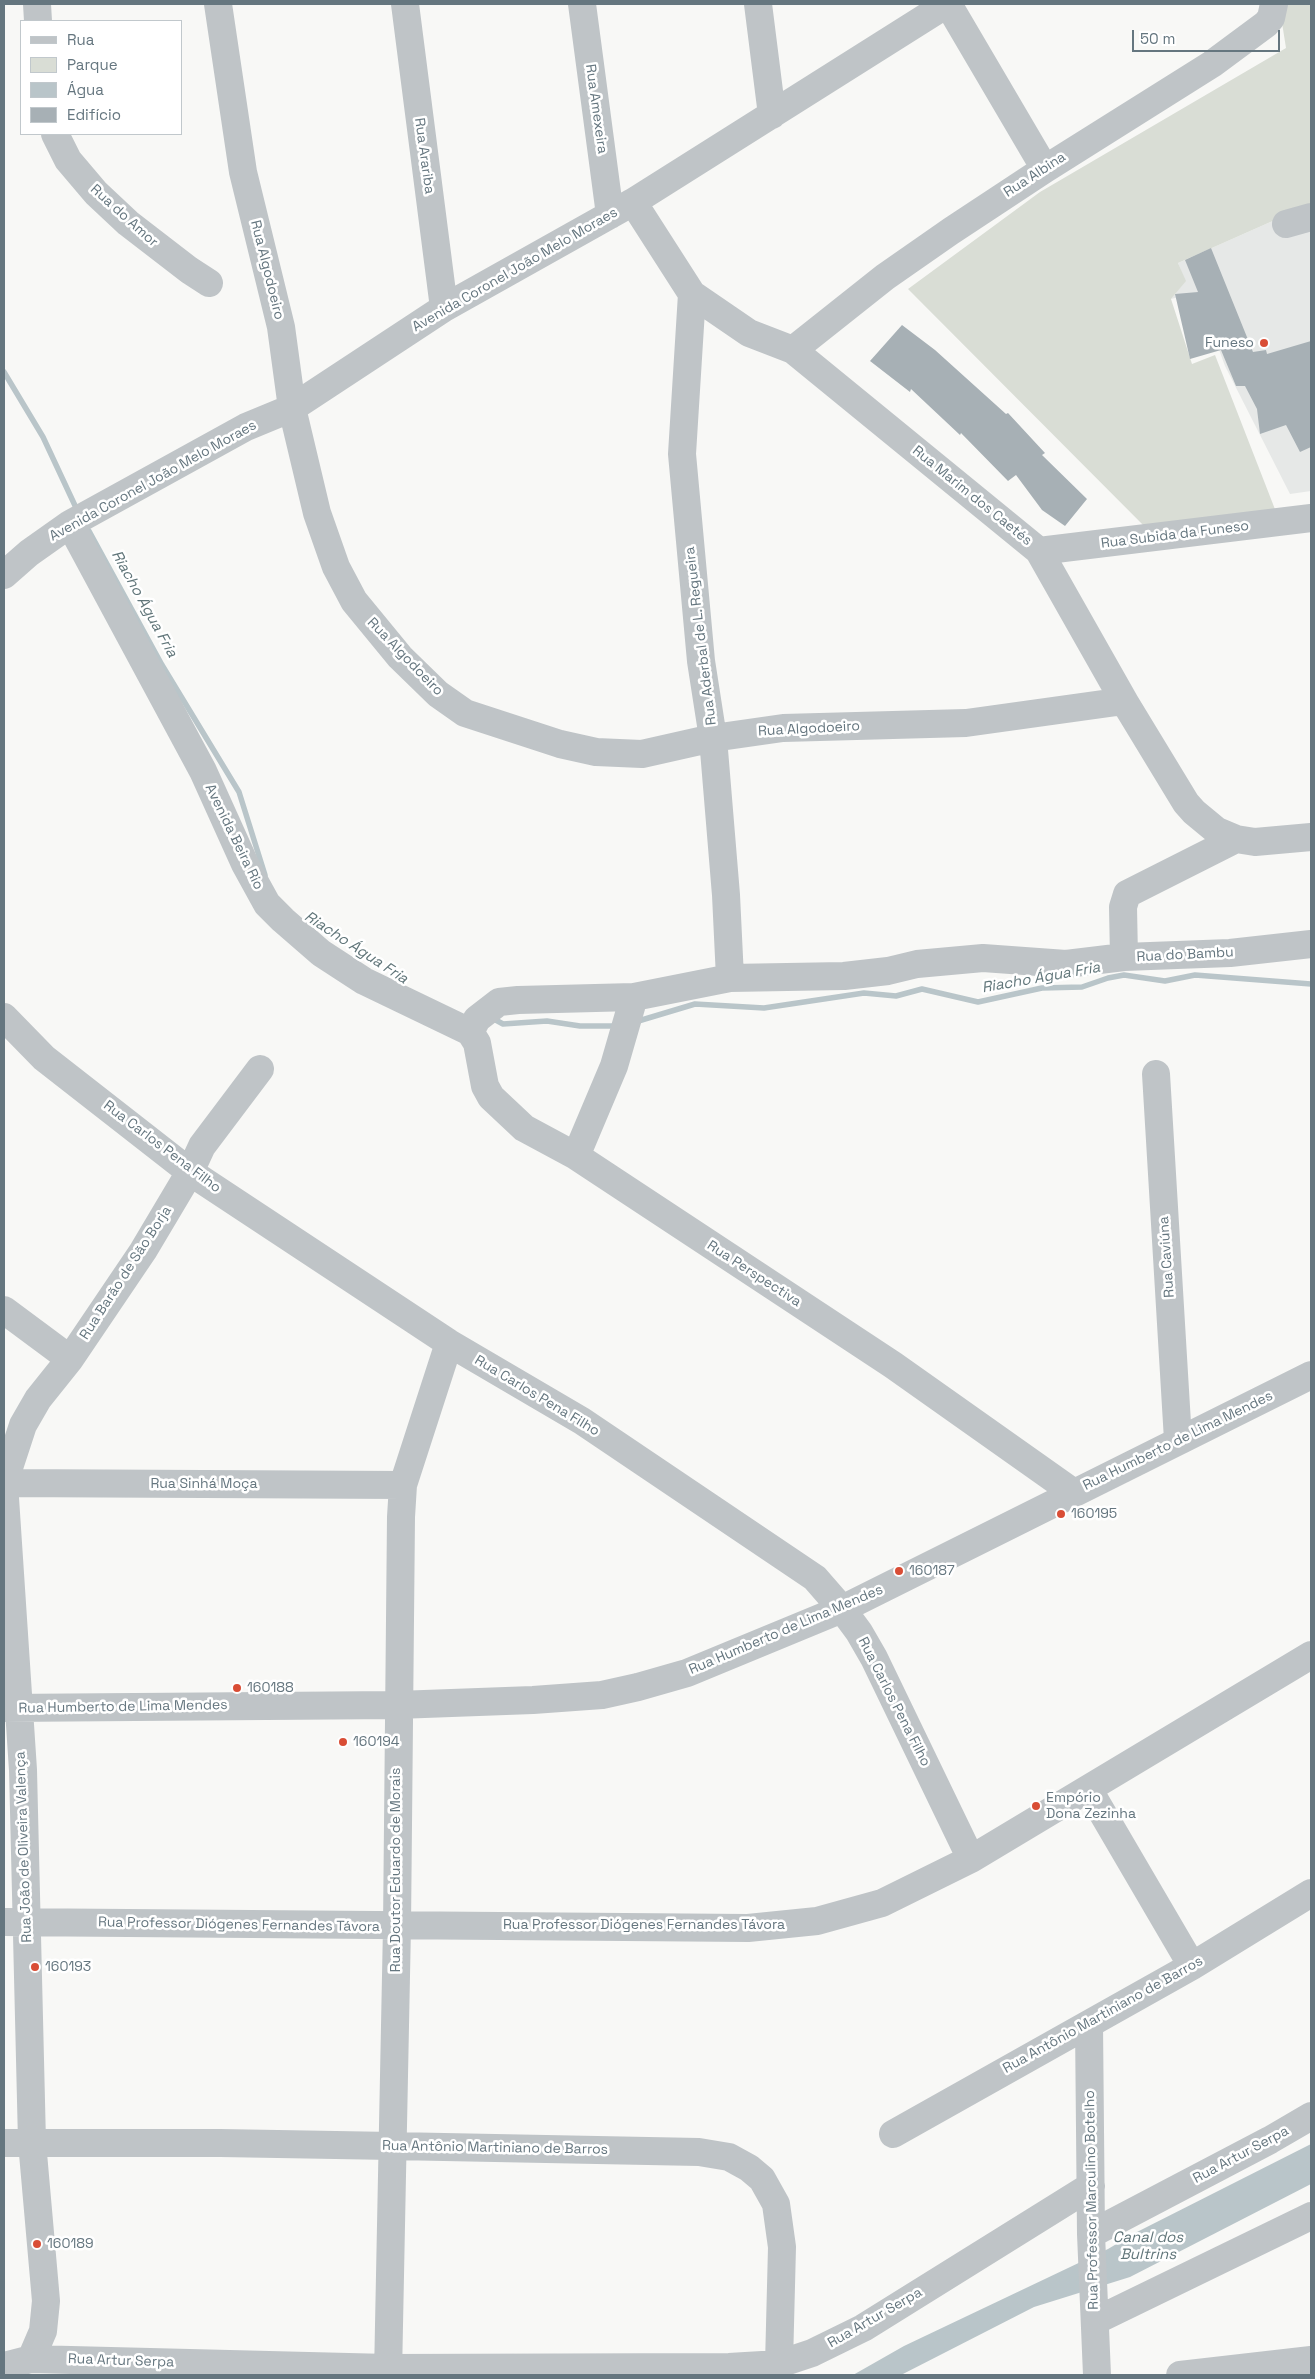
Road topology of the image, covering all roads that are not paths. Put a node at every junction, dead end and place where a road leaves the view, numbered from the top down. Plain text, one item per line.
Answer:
1 (37, 4) edge
2 (218, 4) edge
3 (405, 4) edge
4 (582, 4) edge
5 (758, 4) edge
6 (947, 4) edge
7 (1274, 4) edge
8 (38, 20) edge
9 (772, 114) junction
10 (56, 135) edge
11 (1044, 168) junction
12 (622, 208) junction
13 (209, 283) dead end
14 (692, 294) junction
15 (444, 308) junction
16 (793, 350) junction
17 (292, 408) junction
18 (1311, 518) edge
19 (71, 524) junction
20 (1039, 551) junction
21 (4, 575) edge
22 (1124, 701) junction
23 (713, 738) junction
24 (1311, 837) edge
25 (1236, 839) junction
26 (1311, 944) edge
27 (1124, 957) junction
28 (730, 978) junction
29 (633, 1001) junction
30 (4, 1017) edge
31 (474, 1025) junction
32 (260, 1069) dead end
33 (1156, 1074) dead end
34 (576, 1156) junction
35 (190, 1172) junction
36 (4, 1310) edge
37 (449, 1343) junction
38 (70, 1359) junction
39 (1311, 1375) edge
40 (1178, 1440) junction
41 (4, 1483) edge
42 (403, 1485) junction
43 (1074, 1493) junction
44 (842, 1609) junction
45 (1311, 1655) edge
46 (397, 1704) junction
47 (11, 1708) edge
48 (1089, 1790) junction
49 (972, 1859) junction
50 (1311, 1894) edge
51 (15, 1922) edge
52 (397, 1926) junction
53 (1192, 1966) junction
54 (1089, 2024) junction
55 (1311, 2116) edge
56 (893, 2134) dead end
57 (4, 2142) edge
58 (32, 2142) junction
59 (393, 2146) junction
60 (1091, 2186) junction
61 (1311, 2216) edge
62 (1091, 2239) junction
63 (1094, 2312) junction
64 (42, 2364) edge
65 (779, 2364) junction
66 (4, 2366) edge
67 (1296, 2366) edge
68 (388, 2372) edge
69 (1097, 2375) edge
70 (1180, 2375) edge

1 - 8 street
2 - 17 street, Rua Algodoeiro
3 - 15 street, Rua Arariba
4 - 12 street, Rua Amexeira
5 - 9 street
6 - 9 street, Avenida Coronel João Melo Moraes
6 - 11 street
7 - 11 street, Rua Albina
9 - 12 street, Avenida Coronel João Melo Moraes
10 - 13 street, Rua do Amor
11 - 16 street, Rua Albina
12 - 14 street, Rua Marim dos Caetés
12 - 15 street, Avenida Coronel João Melo Moraes
14 - 16 street, Rua Marim dos Caetés
14 - 23 street, Rua Aderbal de L. Regueira
15 - 17 street, Avenida Coronel João Melo Moraes
16 - 20 street, Rua Marim dos Caetés
17 - 19 street, Avenida Coronel João Melo Moraes
17 - 23 street, Rua Algodoeiro
18 - 20 street, Rua Subida da Funeso
19 - 21 street, Avenida Coronel João Melo Moraes
19 - 31 street, Avenida Beira Rio
20 - 22 street, Rua Marim dos Caetés
22 - 23 street, Rua Algodoeiro
22 - 25 street, Rua Marim dos Caetés
23 - 28 street, Rua Aderbal de L. Regueira
24 - 25 street, Rua Marim dos Caetés
25 - 27 street, Rua do Bambu
26 - 27 street, Rua do Bambu
27 - 28 street
28 - 29 street
29 - 31 street
29 - 34 street
30 - 35 street, Rua Carlos Pena Filho
31 - 34 street, Rua Perspectiva
32 - 35 street, Rua Barão de São Borja
33 - 40 street, Rua Caviúna
34 - 43 street, Rua Perspectiva
35 - 37 street, Rua Carlos Pena Filho
35 - 38 street, Rua Barão de São Borja
36 - 38 street
37 - 42 street, Rua Doutor Eduardo de Morais
37 - 44 street, Rua Carlos Pena Filho
38 - 41 street, Rua Barão de São Borja
39 - 40 street, Rua Humberto de Lima Mendes
40 - 43 street, Rua Humberto de Lima Mendes
41 - 42 street, Rua Sinhá Moça
41 - 47 street, Rua João de Oliveira Valença
42 - 46 street, Rua Doutor Eduardo de Morais
43 - 44 street, Rua Humberto de Lima Mendes
44 - 46 street, Rua Humberto de Lima Mendes
44 - 49 street, Rua Carlos Pena Filho
45 - 48 street, Rua Professor Diógenes Fernandes Távora
46 - 47 street, Rua Humberto de Lima Mendes
46 - 52 street, Rua Doutor Eduardo de Morais
47 - 51 street, Rua João de Oliveira Valença
48 - 49 street, Rua Professor Diógenes Fernandes Távora
48 - 53 street
49 - 52 street, Rua Professor Diógenes Fernandes Távora
50 - 53 street, Rua Antônio Martiniano de Barros
51 - 52 street, Rua Professor Diógenes Fernandes Távora
51 - 58 street, Rua João de Oliveira Valença
52 - 59 street, Rua Doutor Eduardo de Morais
53 - 54 street, Rua Antônio Martiniano de Barros
54 - 56 street, Rua Antônio Martiniano de Barros
54 - 60 street, Rua Professor Marculino Botelho
55 - 62 street, Rua Artur Serpa
57 - 58 street, Rua Antônio Martiniano de Barros
58 - 59 street, Rua Antônio Martiniano de Barros
58 - 64 street, Rua João de Oliveira Valença
59 - 65 street, Rua Antônio Martiniano de Barros
59 - 68 street, Rua Doutor Eduardo de Morais
60 - 62 street, Rua Professor Marculino Botelho
60 - 65 street, Rua Artur Serpa
61 - 63 street
62 - 63 street, Rua Professor Marculino Botelho
63 - 69 street, Rua Professor Marculino Botelho
64 - 66 street, Rua Artur Serpa
64 - 68 street, Rua Artur Serpa
65 - 68 street, Rua Artur Serpa
67 - 70 street

